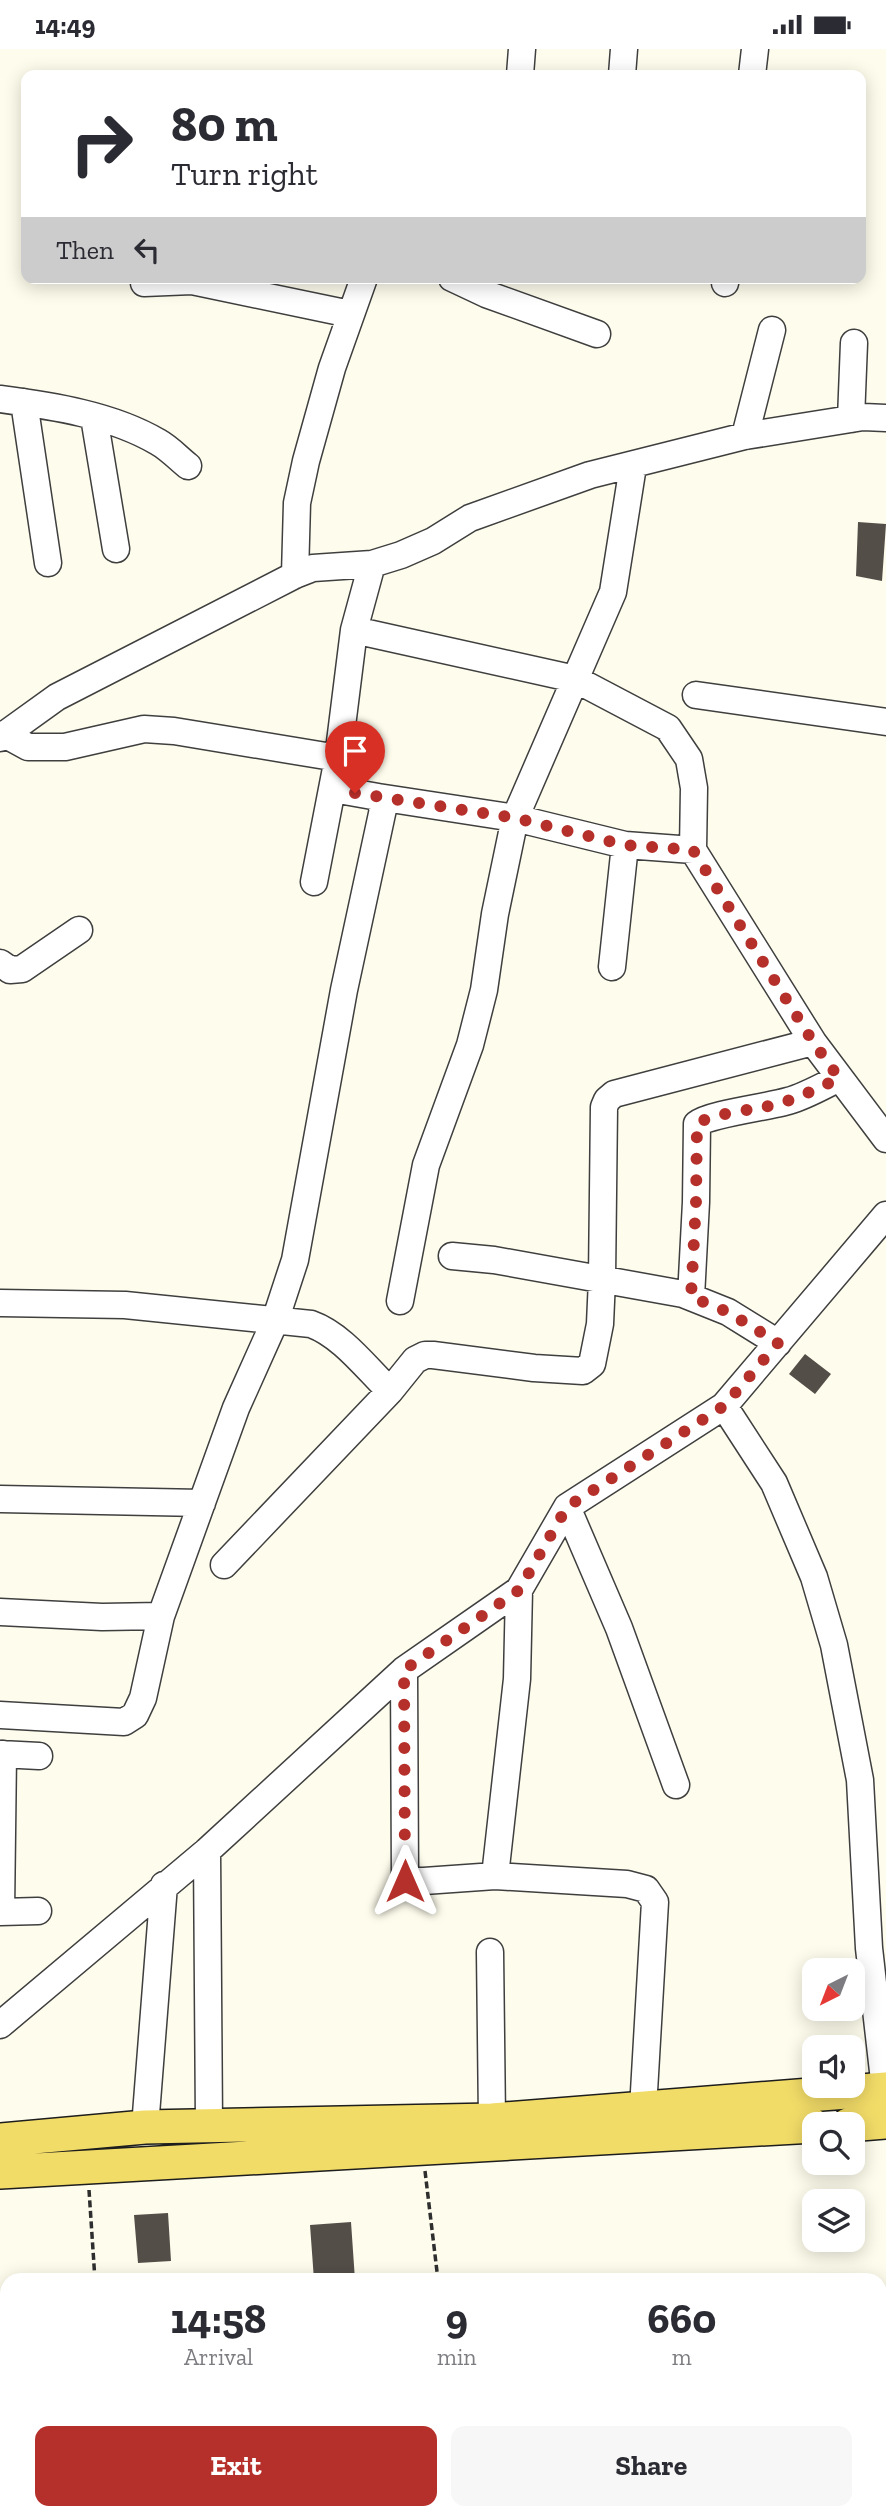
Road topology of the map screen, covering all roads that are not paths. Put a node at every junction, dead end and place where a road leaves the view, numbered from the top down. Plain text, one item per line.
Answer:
1 (522, 49) edge
2 (624, 49) edge
3 (755, 49) edge
4 (520, 70) edge
5 (622, 70) edge
6 (753, 70) edge
7 (206, 284) edge
8 (362, 284) edge
9 (464, 284) edge
10 (350, 314) junction
11 (772, 330) dead end
12 (597, 334) dead end
13 (854, 343) dead end
14 (12, 400) edge
15 (94, 417) junction
16 (886, 418) edge
17 (851, 419) junction
18 (745, 436) junction
19 (188, 466) dead end
20 (633, 466) junction
21 (116, 549) dead end
22 (48, 563) dead end
23 (372, 564) junction
24 (295, 575) junction
25 (354, 630) junction
26 (575, 679) junction
27 (696, 695) dead end
28 (886, 722) edge
29 (1, 736) edge
30 (338, 758) junction
31 (332, 789) junction
32 (378, 797) junction
33 (515, 818) junction
34 (625, 845) junction
35 (693, 850) junction
36 (314, 882) dead end
37 (79, 930) dead end
38 (0, 963) edge
39 (612, 967) dead end
40 (813, 1042) junction
41 (839, 1078) junction
42 (886, 1139) edge
43 (886, 1215) edge
44 (452, 1256) dead end
45 (602, 1279) junction
46 (691, 1297) junction
47 (400, 1301) dead end
48 (0, 1303) edge
49 (275, 1321) junction
50 (778, 1343) junction
51 (390, 1391) junction
52 (724, 1406) junction
53 (0, 1499) edge
54 (202, 1503) junction
55 (567, 1507) junction
56 (224, 1565) dead end
57 (519, 1590) junction
58 (0, 1612) edge
59 (161, 1616) junction
60 (404, 1670) junction
61 (0, 1715) edge
62 (2, 1754) edge
63 (39, 1756) dead end
64 (676, 1784) dead end
65 (207, 1851) junction
66 (495, 1875) junction
67 (164, 1885) junction
68 (876, 1904) edge
69 (38, 1911) dead end
70 (0, 1912) edge
71 (490, 1952) dead end
72 (0, 2025) edge
73 (886, 2089) edge
74 (643, 2109) junction
75 (492, 2120) junction
76 (886, 2122) edge
77 (865, 2124) edge
78 (209, 2125) junction
79 (145, 2127) junction
80 (802, 2127) edge
81 (0, 2140) edge
82 (0, 2172) edge

1 - 4 street
2 - 5 street
3 - 6 street
7 - 10 street
8 - 10 street
9 - 12 street
10 - 24 street
11 - 18 street
13 - 17 street
14 - 15 street
14 - 22 street
15 - 19 street
15 - 21 street
16 - 17 street
17 - 18 street
18 - 20 street
20 - 23 street
20 - 26 street
23 - 24 street
23 - 25 street
24 - 29 street
25 - 26 street
25 - 30 street
26 - 33 street
26 - 35 street
27 - 28 street
29 - 30 street
30 - 31 street
31 - 32 street
31 - 36 street
32 - 33 street
32 - 49 street
33 - 34 street
33 - 47 street
34 - 35 street
34 - 39 street
35 - 40 street
37 - 38 street
40 - 41 street
40 - 45 street
41 - 42 street
41 - 46 street
43 - 50 street
44 - 45 street
45 - 46 street
45 - 51 street
46 - 50 street
48 - 49 street
49 - 51 street
49 - 54 street
50 - 52 street
51 - 56 street
52 - 55 street
52 - 68 street
53 - 54 street
54 - 59 street
55 - 57 street
55 - 64 street
57 - 60 street
57 - 66 street
58 - 59 street
59 - 61 street
60 - 65 street
60 - 66 street
62 - 63 street
62 - 70 street
65 - 67 street
65 - 78 street
66 - 74 street
67 - 72 street
67 - 79 street
68 - 73 street
69 - 70 street
71 - 75 street
73 - 74 main road
74 - 75 main road
75 - 78 main road
76 - 77 main road
78 - 79 main road
79 - 81 main road
80 - 82 main road

